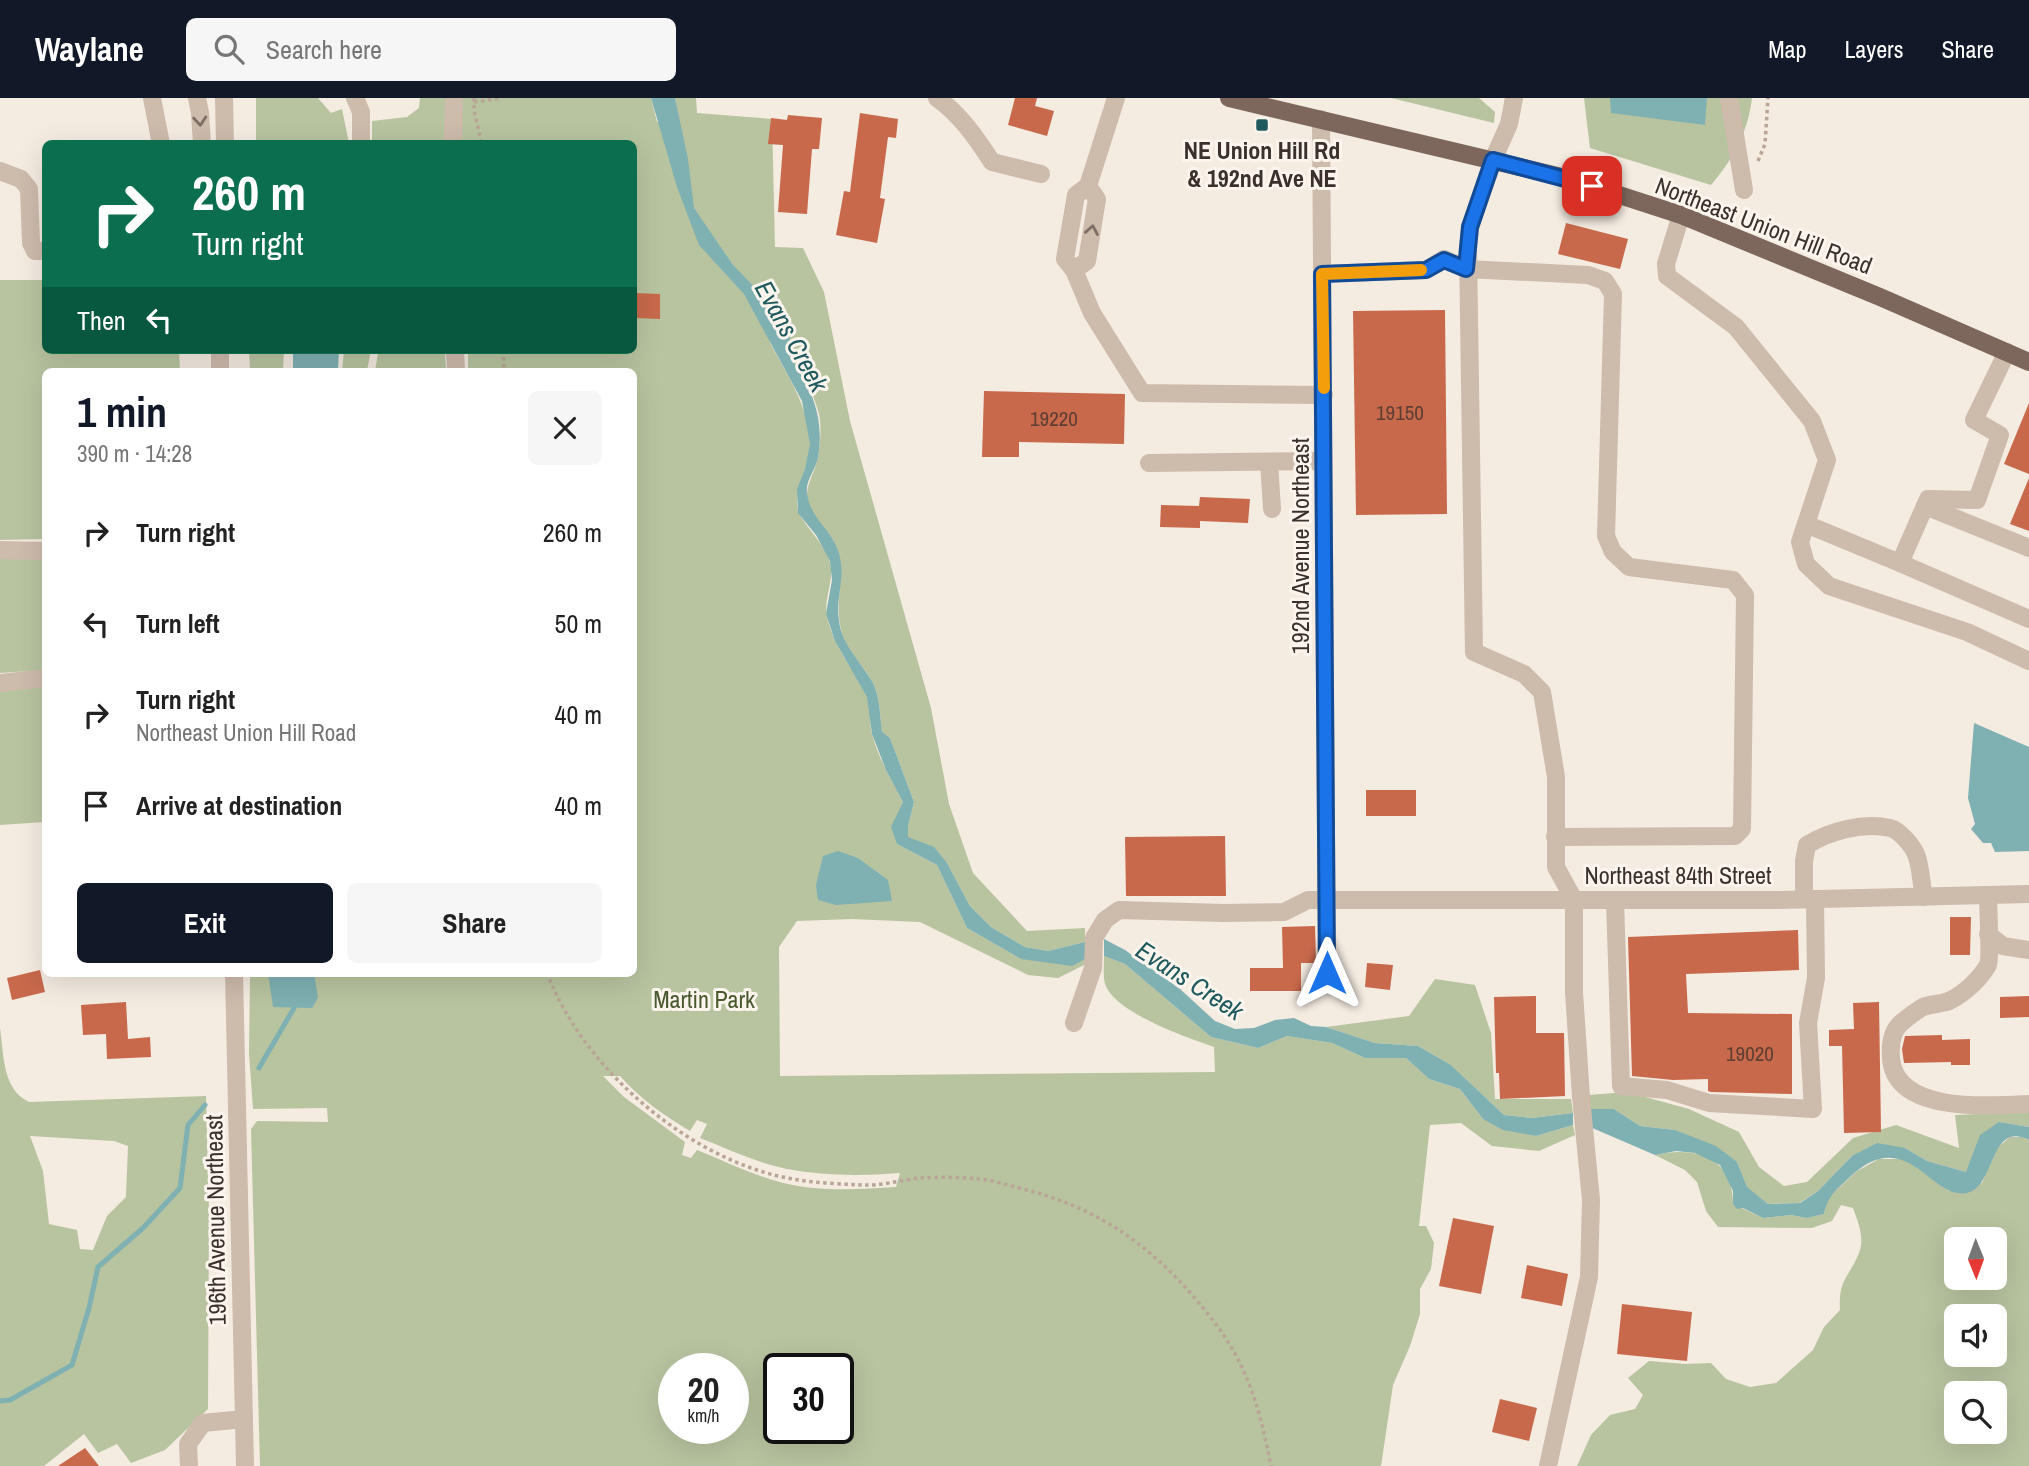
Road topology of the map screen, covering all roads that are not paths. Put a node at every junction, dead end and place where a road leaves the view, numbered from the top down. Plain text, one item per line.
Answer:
1 (152, 98) edge
2 (197, 98) edge
3 (224, 98) edge
4 (355, 98) edge
5 (454, 98) edge
6 (937, 98) edge
7 (1116, 98) edge
8 (1228, 98) edge
9 (1514, 98) edge
10 (1729, 98) edge
11 (1321, 119) junction
12 (159, 140) edge
13 (202, 140) edge
14 (225, 140) edge
15 (361, 140) edge
16 (453, 140) edge
17 (1493, 160) junction
18 (0, 171) edge
19 (1041, 174) dead end
20 (1744, 190) dead end
21 (1681, 215) junction
22 (42, 251) edge
23 (1466, 269) junction
24 (1322, 274) junction
25 (2007, 352) junction
26 (2029, 362) edge
27 (1324, 396) junction
28 (1323, 461) junction
29 (1269, 462) junction
30 (1149, 463) dead end
31 (1925, 506) junction
32 (1272, 509) dead end
33 (1806, 524) junction
34 (2029, 548) edge
35 (0, 550) edge
36 (42, 551) edge
37 (1899, 563) junction
38 (2029, 619) edge
39 (2029, 661) edge
40 (42, 678) edge
41 (0, 683) edge
42 (1555, 836) junction
43 (2029, 894) edge
44 (1988, 895) junction
45 (1924, 897) junction
46 (1810, 899) junction
47 (1327, 900) junction
48 (1574, 900) junction
49 (1615, 900) junction
50 (1988, 934) junction
51 (2029, 950) edge
52 (1327, 973) dead end
53 (234, 977) edge
54 (1074, 1023) dead end
55 (2029, 1104) edge
56 (244, 1419) junction
57 (189, 1466) edge
58 (245, 1466) edge
59 (1548, 1466) edge

1 - 12 street
2 -> 13 street
3 - 14 street
4 - 15 street
5 - 16 street
6 - 19 street
7 - 27 street
8 - 11 main road, Northeast Union Hill Road
9 - 17 street
10 - 20 street
11 - 17 main road, Northeast Union Hill Road
11 - 24 street, 192nd Avenue Northeast
17 - 21 main road, Northeast Union Hill Road
17 - 23 street
18 - 22 street
21 - 25 main road, Northeast Union Hill Road
21 - 33 street
23 - 24 street
23 - 42 street
23 - 42 street
24 - 27 street, 192nd Avenue Northeast
25 - 26 main road, Northeast Union Hill Road
25 - 31 street
27 - 28 street, 192nd Avenue Northeast
28 - 29 street
28 - 47 street, 192nd Avenue Northeast
29 - 30 street
29 - 32 street
31 - 34 street
31 - 37 street
33 - 37 street
33 - 39 street
35 - 36 street
37 - 38 street
40 - 41 street
42 - 48 street
43 - 44 street, Northeast 84th Street
44 - 45 street, Northeast 84th Street
44 - 50 street
45 - 46 street, Northeast 84th Street
45 - 46 street
46 - 49 street, Northeast 84th Street
46 - 49 street
47 - 48 street, Northeast 84th Street
47 - 52 street, 192nd Avenue Northeast
47 - 54 street, Northeast 84th Street
48 - 49 street, Northeast 84th Street
48 - 59 street
50 - 51 street
50 - 55 street
53 - 56 street, 196th Avenue Northeast
56 - 57 street
56 - 58 street, 196th Avenue Northeast

